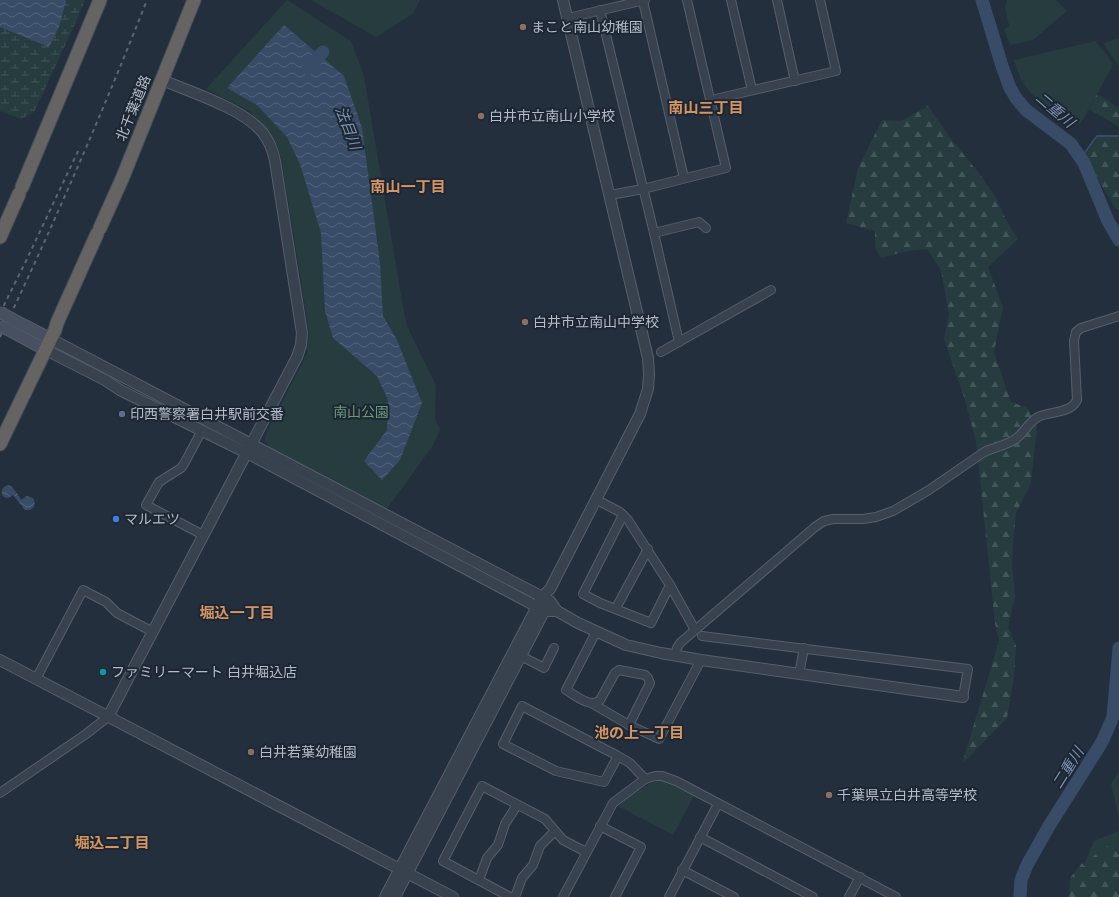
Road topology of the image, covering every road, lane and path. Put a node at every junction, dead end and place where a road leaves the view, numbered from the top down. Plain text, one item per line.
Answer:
1 (100, 0) edge
2 (194, 0) edge
3 (564, 0) edge
4 (644, 0) edge
5 (687, 0) edge
6 (731, 0) edge
7 (777, 0) edge
8 (820, 0) edge
9 (600, 10) junction
10 (568, 18) junction
11 (162, 80) junction
12 (795, 81) junction
13 (752, 90) junction
14 (711, 100) junction
15 (684, 178) junction
16 (643, 189) junction
17 (610, 195) junction
18 (706, 228) dead end
19 (654, 233) junction
20 (0, 236) edge
21 (771, 290) dead end
22 (0, 312) edge
23 (1119, 316) edge
24 (0, 326) edge
25 (679, 342) junction
26 (46, 343) junction
27 (661, 352) dead end
28 (202, 430) junction
29 (0, 444) edge
30 (249, 448) junction
31 (597, 500) junction
32 (623, 516) junction
33 (203, 535) junction
34 (648, 549) junction
35 (670, 586) junction
36 (543, 604) junction
37 (616, 608) junction
38 (695, 630) junction
39 (153, 632) junction
40 (596, 632) junction
41 (702, 636) dead end
42 (554, 648) dead end
43 (804, 648) junction
44 (521, 656) junction
45 (675, 656) junction
46 (0, 660) edge
47 (701, 660) junction
48 (799, 674) junction
49 (36, 679) junction
50 (963, 697) joint
51 (593, 704) junction
52 (108, 717) junction
53 (629, 725) junction
54 (618, 756) junction
55 (645, 779) junction
56 (0, 793) edge
57 (718, 804) junction
58 (518, 805) junction
59 (600, 826) junction
60 (555, 831) junction
61 (700, 836) junction
62 (586, 852) junction
63 (682, 870) junction
64 (404, 871) junction
65 (860, 877) junction
66 (479, 880) junction
67 (385, 897) edge
68 (395, 897) edge
69 (453, 897) edge
70 (510, 897) edge
71 (515, 897) edge
72 (563, 897) edge
73 (614, 897) edge
74 (669, 897) edge
75 (734, 897) edge
76 (813, 897) edge
77 (850, 897) edge
78 (896, 897) edge

1 - 20 highway
2 - 11 highway, 北千葉道路
3 - 10 street
4 - 9 street
4 - 15 street
5 - 14 street
6 - 13 street
7 - 12 street
8 - 12 street
9 - 10 street
9 - 16 street
10 - 17 street
11 - 26 highway, 北千葉道路
11 - 30 street
12 - 13 street
13 - 14 street
14 - 15 street
15 - 16 street
16 - 17 street
16 - 19 street
17 - 31 street
18 - 19 street
19 - 25 street
21 - 25 street
22 - 26 main road, bridge
23 - 38 street
24 - 26 main road, bridge
25 - 27 street
26 - 28 street
26 - 29 highway, 北千葉道路
26 - 30 street
28 - 30 street
28 - 33 street
30 - 33 street
30 - 36 street
31 - 32 street
31 - 36 street
32 - 34 street
32 - 37 street
33 - 39 street
34 - 35 street
34 - 37 street
35 - 37 street
35 - 38 street
36 - 40 street
36 - 44 street
36 - 64 street
38 - 45 street
39 - 49 street
39 - 52 street
40 - 45 street
40 - 51 street
41 - 43 street
42 - 44 street
43 - 48 street
43 - 50 street
44 - 64 street
45 - 47 street
46 - 49 street
47 - 48 street
47 - 53 street
48 - 50 street
49 - 52 street
51 - 53 street
51 - 53 street
52 - 56 street
52 - 64 street
54 - 54 street
54 - 55 street
55 - 57 street
55 - 59 street
57 - 61 street
57 - 65 street
58 - 60 street
58 - 66 street
58 - 66 street
59 - 62 street
59 - 73 street
60 - 62 street
60 - 71 street
61 - 63 street
61 - 76 street
62 - 72 street
63 - 74 street
63 - 75 street
64 - 67 street
64 - 68 street
64 - 69 street
65 - 77 street
65 - 78 street
66 - 70 street

